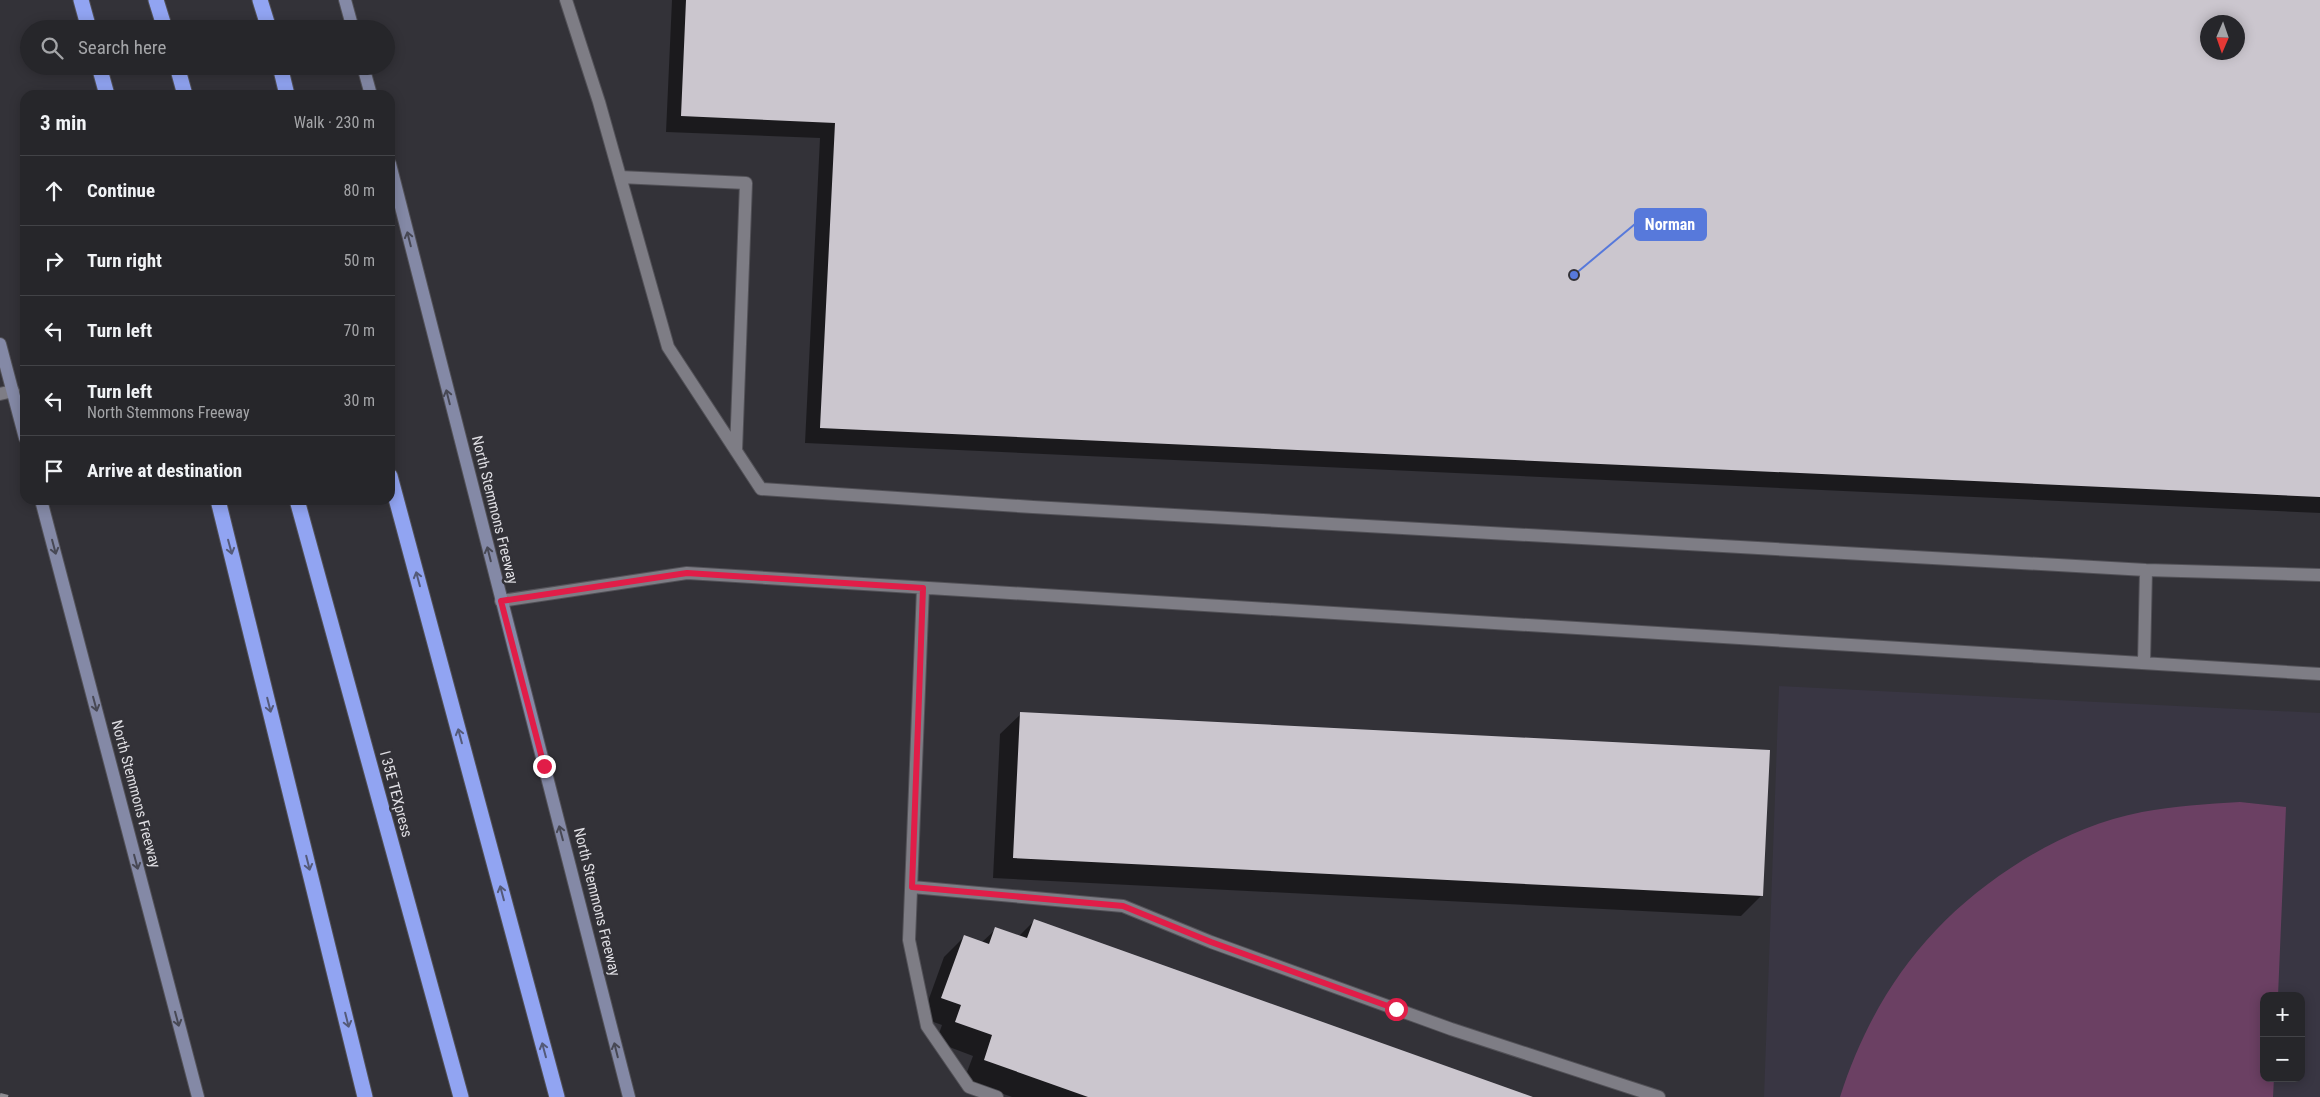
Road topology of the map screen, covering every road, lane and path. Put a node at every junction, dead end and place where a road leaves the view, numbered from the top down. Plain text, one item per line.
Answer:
1 (81, 0) edge
2 (156, 0) edge
3 (260, 0) edge
4 (345, 0) edge
5 (566, 0) edge
6 (87, 20) edge
7 (162, 20) edge
8 (266, 20) edge
9 (351, 20) edge
10 (101, 75) edge
11 (179, 75) edge
12 (282, 75) edge
13 (365, 75) edge
14 (106, 90) edge
15 (184, 90) edge
16 (286, 90) edge
17 (370, 90) edge
18 (620, 177) junction
19 (395, 184) edge
20 (0, 344) edge
21 (6, 392) edge
22 (20, 426) edge
23 (736, 451) junction
24 (395, 495) edge
25 (42, 505) edge
26 (219, 505) edge
27 (298, 505) edge
28 (2146, 570) junction
29 (2320, 575) edge
30 (923, 588) junction
31 (501, 601) junction
32 (2144, 663) junction
33 (2320, 674) edge
34 (912, 887) junction
35 (198, 1097) edge
36 (365, 1097) edge
37 (461, 1097) edge
38 (557, 1097) edge
39 (628, 1097) edge
40 (998, 1097) edge
41 (1659, 1097) edge

1 - 6 highway
2 - 7 highway
3 - 8 highway
4 - 9 main road
5 - 18 lane
10 - 14 highway
11 - 15 highway
12 - 16 highway
13 - 17 main road
18 - 23 lane
18 - 23 lane
31 -> 19 main road, North Stemmons Freeway
20 - 21 main road
21 - 22 main road
23 - 28 lane
38 -> 24 highway
25 -> 35 main road, North Stemmons Freeway
26 -> 36 highway
27 - 37 highway, I 35E TEXpress
28 - 29 lane
28 - 32 lane
30 - 31 lane
30 - 32 lane
30 - 34 lane
39 -> 31 main road, North Stemmons Freeway
32 - 33 lane
34 - 40 lane
34 - 41 lane

